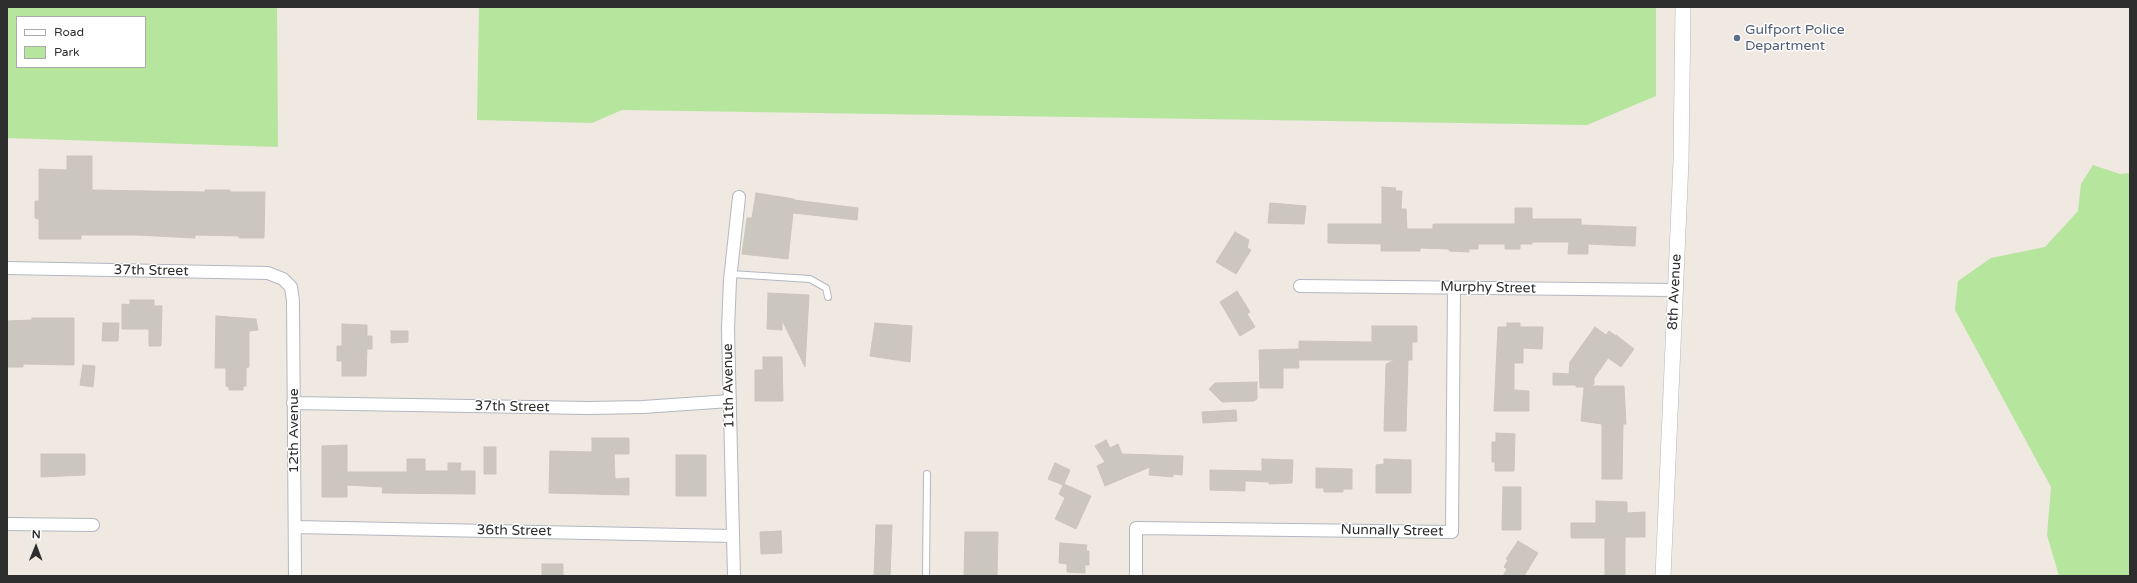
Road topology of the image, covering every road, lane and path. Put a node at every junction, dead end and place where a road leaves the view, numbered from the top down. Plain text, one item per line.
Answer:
1 (1684, 7) edge
2 (739, 197) dead end
3 (7, 268) edge
4 (731, 274) junction
5 (1300, 286) dead end
6 (291, 287) joint
7 (1454, 288) junction
8 (1675, 290) junction
9 (828, 297) dead end
10 (730, 400) junction
11 (293, 403) junction
12 (927, 474) dead end
13 (7, 524) edge
14 (93, 525) dead end
15 (294, 527) junction
16 (733, 536) junction
17 (295, 576) edge
18 (734, 576) edge
19 (926, 576) edge
20 (1136, 576) edge
21 (1663, 576) edge

1 - 8 street, 8th Avenue
2 - 4 street, 11th Avenue
3 - 6 street, 37th Street
4 - 9 lane
4 - 10 street, 11th Avenue
5 - 7 street, Murphy Street
6 - 11 street, 12th Avenue
7 - 8 street, Murphy Street
7 - 20 street, Nunnally Street
8 - 21 street, 8th Avenue
10 - 11 street, 37th Street
10 - 16 street, 11th Avenue
11 - 15 street, 12th Avenue
12 - 19 lane
13 - 14 street
15 - 16 street, 36th Street
15 - 17 street, 12th Avenue
16 - 18 street, 11th Avenue

